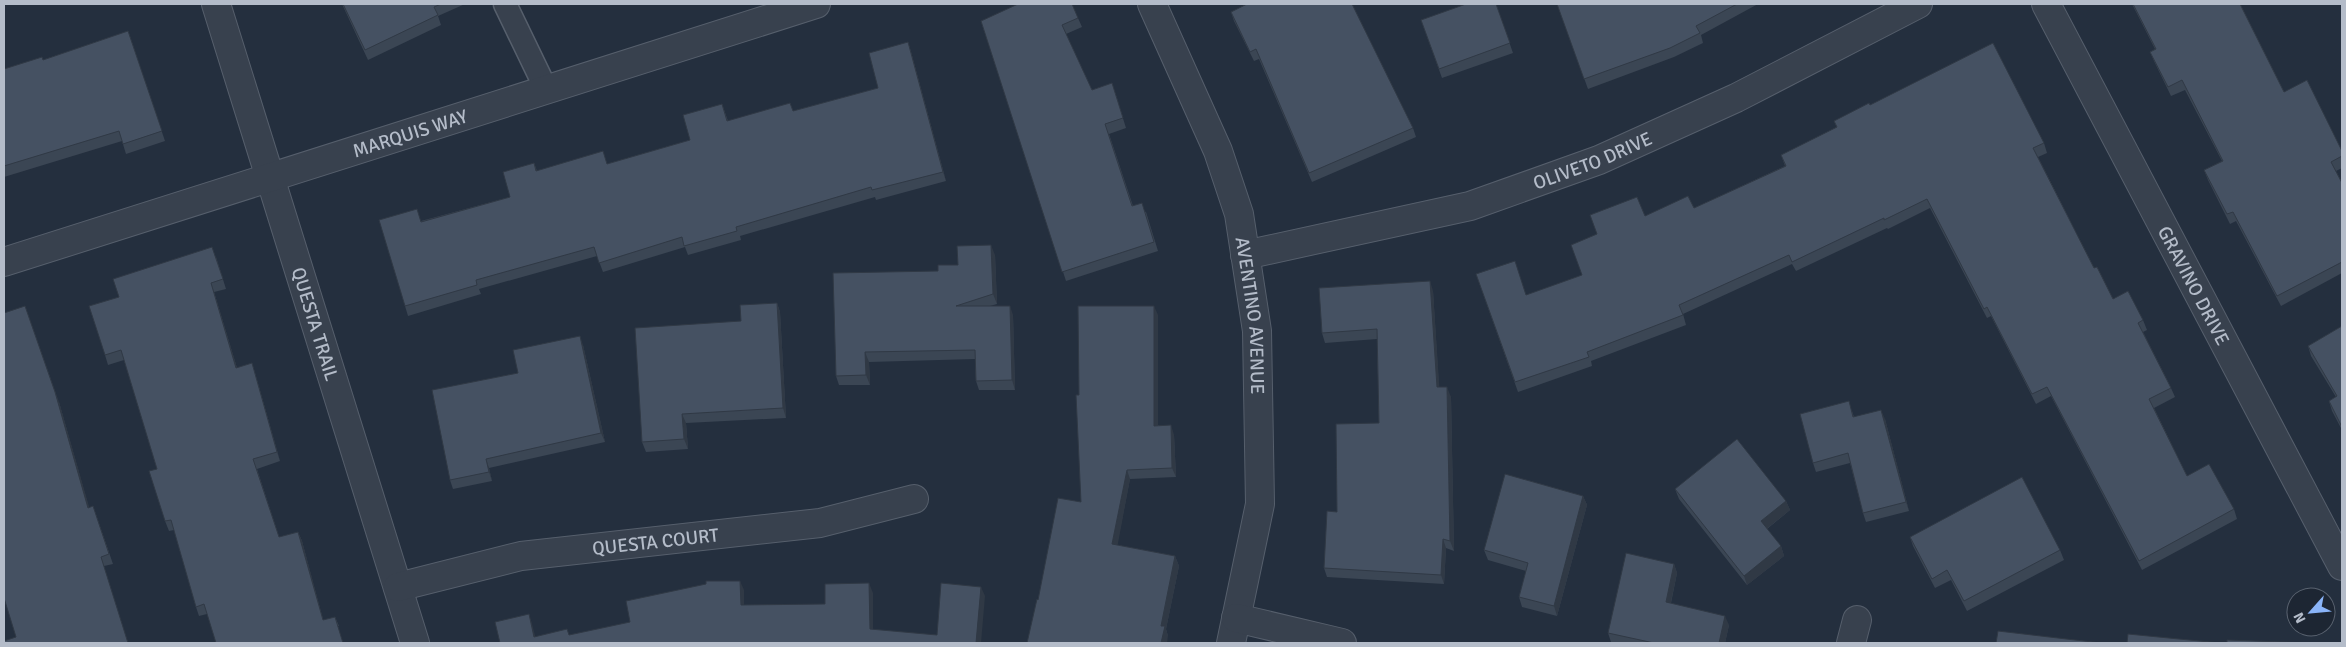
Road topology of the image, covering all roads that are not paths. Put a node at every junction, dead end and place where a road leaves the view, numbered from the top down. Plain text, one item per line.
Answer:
1 (216, 4) edge
2 (505, 4) edge
3 (816, 4) edge
4 (1152, 4) edge
5 (1918, 4) edge
6 (2046, 4) edge
7 (546, 89) junction
8 (271, 177) junction
9 (1245, 255) junction
10 (4, 262) edge
11 (914, 499) dead end
12 (2342, 566) edge
13 (398, 587) junction
14 (1234, 631) edge
15 (415, 643) edge
16 (1342, 643) edge

1 - 8 street, QUESTA TRAIL
2 - 7 lane
3 - 7 street, MARQUIS WAY
4 - 9 street, AVENTINO AVENUE
5 - 9 street, OLIVETO DRIVE
6 - 12 street, GRAVINO DRIVE
7 - 8 street, MARQUIS WAY
8 - 10 street, MARQUIS WAY
8 - 13 street, QUESTA TRAIL
9 - 14 street, AVENTINO AVENUE
11 - 13 street, QUESTA COURT
13 - 15 street, QUESTA TRAIL
14 - 16 street

